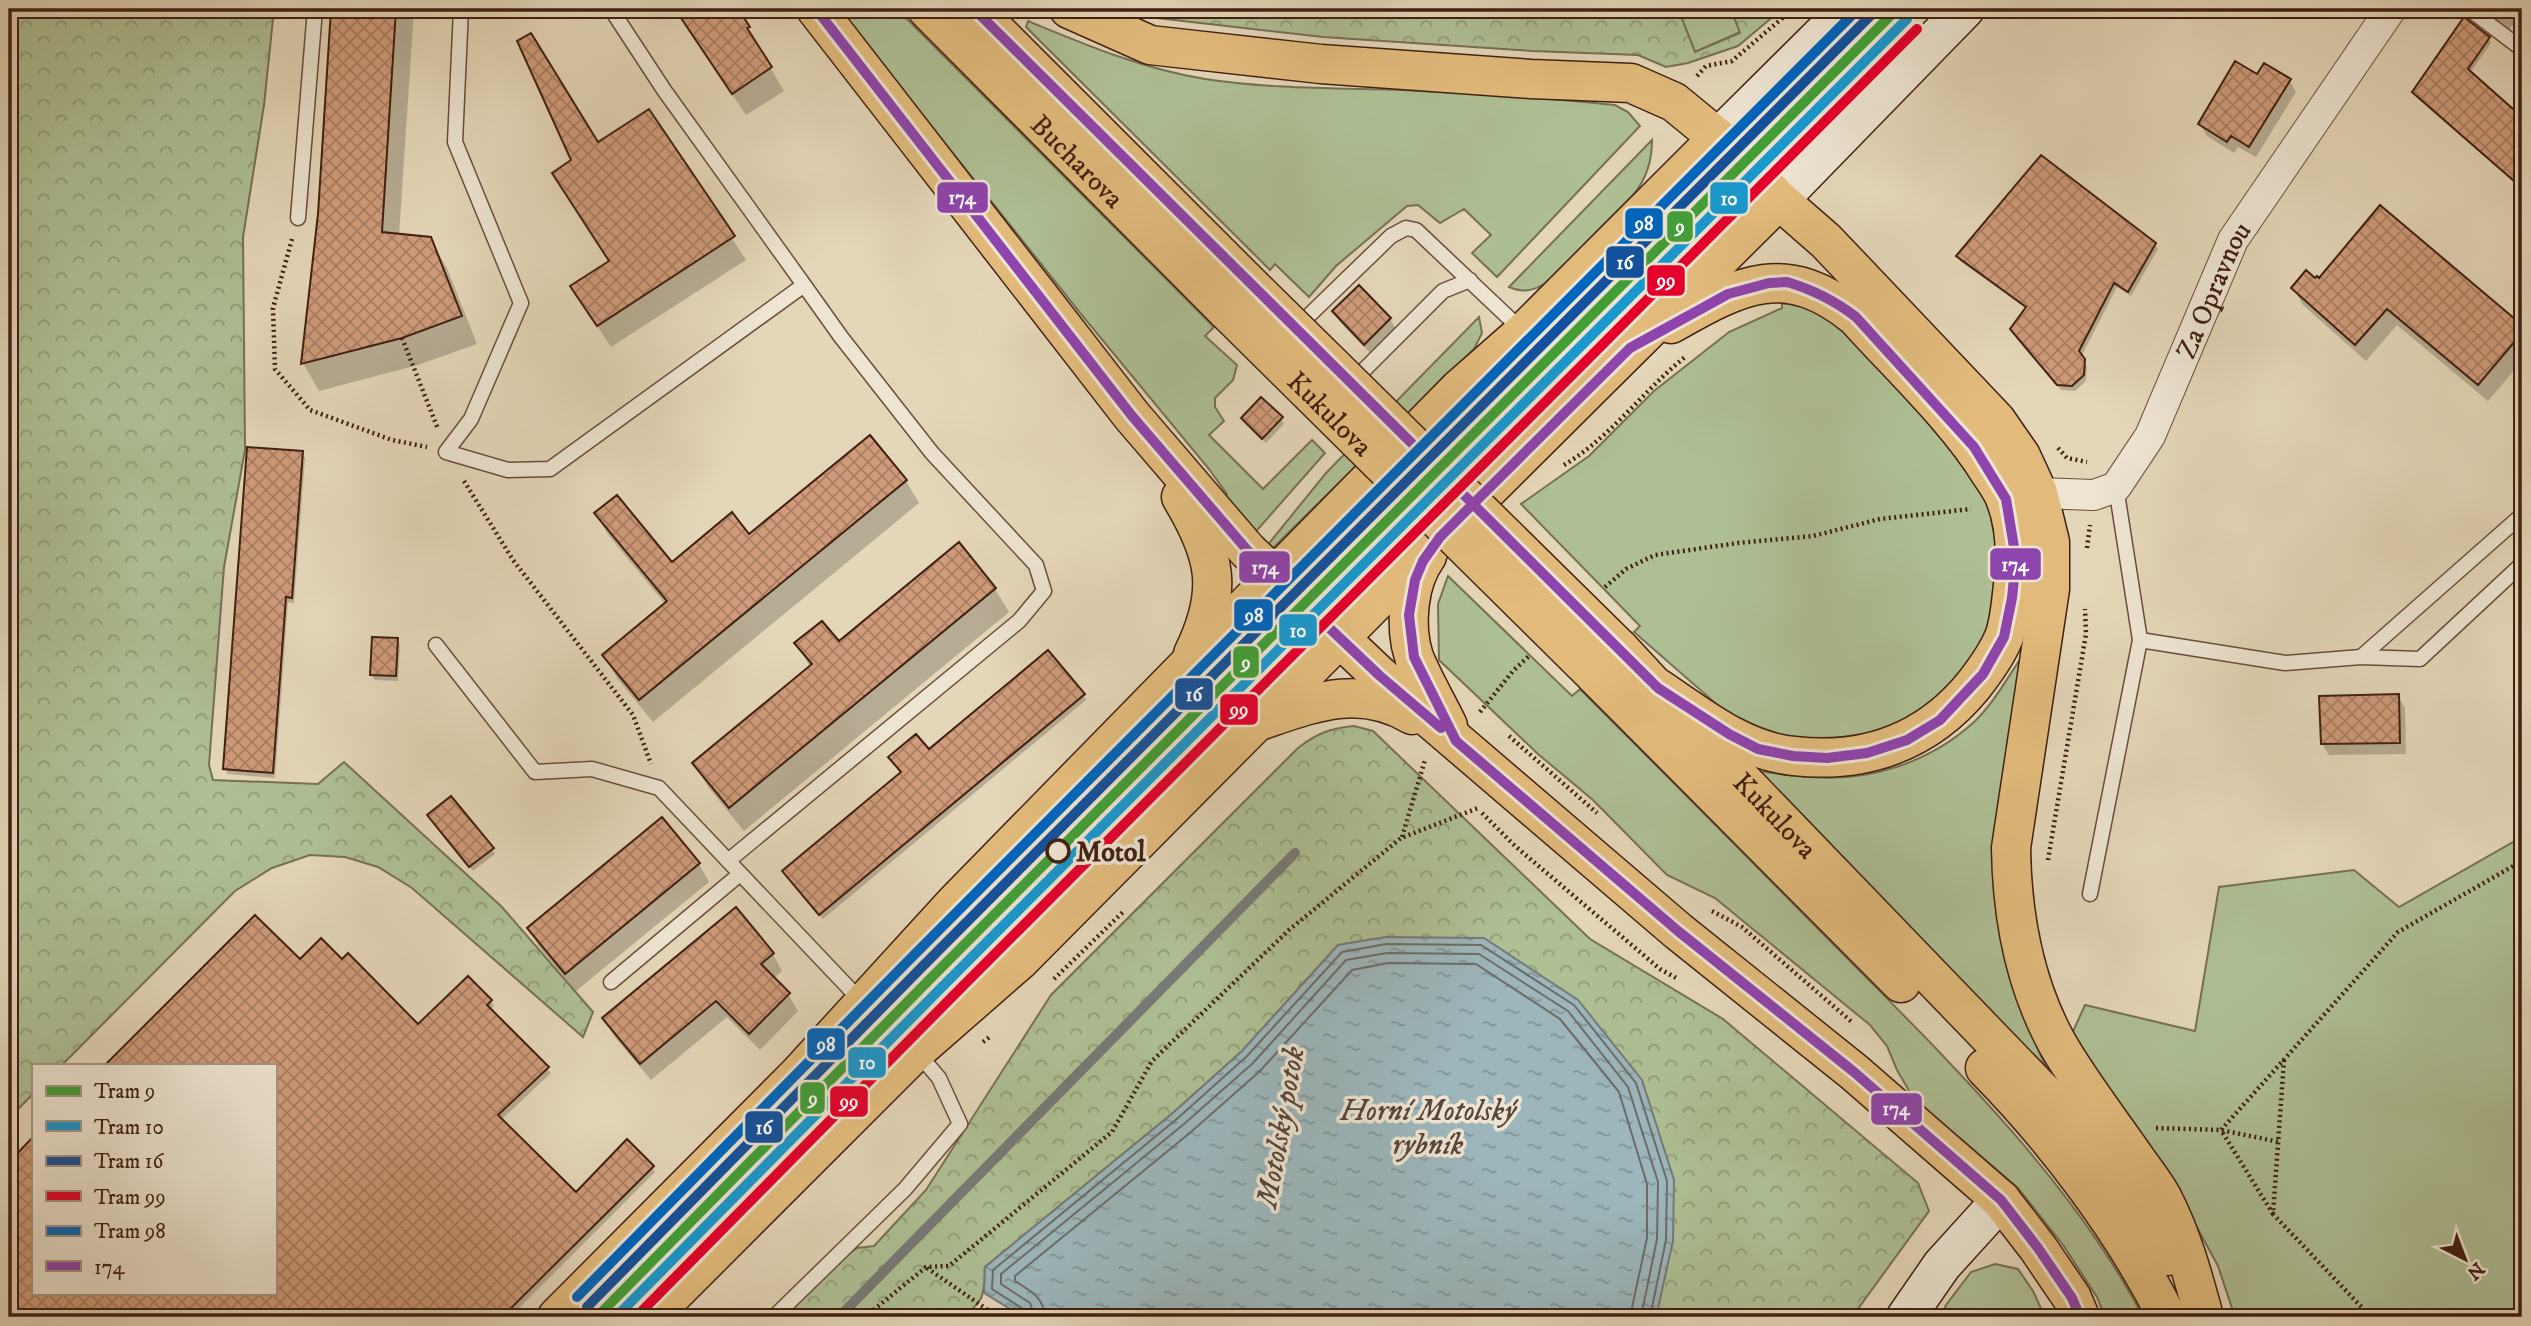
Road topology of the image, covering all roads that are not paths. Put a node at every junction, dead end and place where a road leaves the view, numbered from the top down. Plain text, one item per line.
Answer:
1 (315, 9) edge
2 (461, 9) edge
3 (611, 9) edge
4 (816, 9) edge
5 (927, 9) edge
6 (974, 9) edge
7 (1069, 9) edge
8 (1848, 9) edge
9 (1965, 9) edge
10 (2391, 9) edge
11 (2469, 9) edge
12 (2522, 49) edge
13 (1718, 138) junction
14 (1779, 200) junction
15 (298, 218) road end
16 (1470, 279) junction
17 (804, 285) junction
18 (1240, 300) junction
19 (1525, 331) junction
20 (1283, 341) dead end
21 (1630, 348) junction
22 (1586, 391) junction
23 (1336, 398) dead end
24 (1132, 416) junction
25 (2116, 487) junction
26 (2022, 496) junction
27 (2522, 515) edge
28 (1440, 537) junction
29 (2522, 564) edge
30 (1276, 577) junction
31 (1340, 638) junction
32 (2140, 640) junction
33 (436, 645) dead end
34 (2361, 657) junction
35 (1606, 661) junction
36 (1184, 671) junction
37 (1658, 688) junction
38 (1255, 722) junction
39 (1449, 745) junction
40 (728, 861) junction
41 (740, 874) junction
42 (2090, 894) dead end
43 (611, 982) dead end
44 (864, 1004) junction
45 (916, 1051) junction
46 (2001, 1200) junction
47 (557, 1317) edge
48 (650, 1317) edge
49 (774, 1317) edge
50 (1906, 1317) edge
51 (2080, 1317) edge
52 (2167, 1317) edge
53 (2202, 1317) edge

1 - 15 lane
2 - 17 lane
3 - 17 lane
4 - 24 main road
5 - 18 main road, Bucharova
6 - 18 main road, Bucharova
7 - 13 main road
8 - 13 main road
9 - 14 main road
10 - 25 street, Za Opravnou
11 - 12 lane
13 - 14 main road
13 - 19 main road
14 - 21 main road
14 - 26 main road
16 - 19 lane
16 - 20 lane
16 - 23 lane
17 - 40 lane
18 - 35 main road, Kukulova, bridge
19 - 22 lane
19 - 30 main road
21 - 22 main road
21 - 26 main road
22 - 28 main road
24 - 30 main road
24 - 36 main road
25 - 26 street
25 - 32 lane
26 - 37 main road
26 - 53 main road
27 - 34 lane
28 - 31 main road
28 - 39 main road
29 - 34 lane
30 - 31 main road
30 - 36 main road
31 - 38 main road
31 - 39 main road
32 - 34 lane
32 - 42 lane
33 - 40 lane
35 - 37 main road, Kukulova
35 - 52 main road, Kukulova
36 - 44 main road
37 - 53 main road, Kukulova
38 - 39 main road
38 - 45 main road
39 - 46 main road
40 - 41 lane
41 - 43 lane
41 - 44 lane
44 - 45 lane
44 - 47 main road
45 - 48 main road
45 - 49 lane
46 - 50 main road
46 - 51 main road

